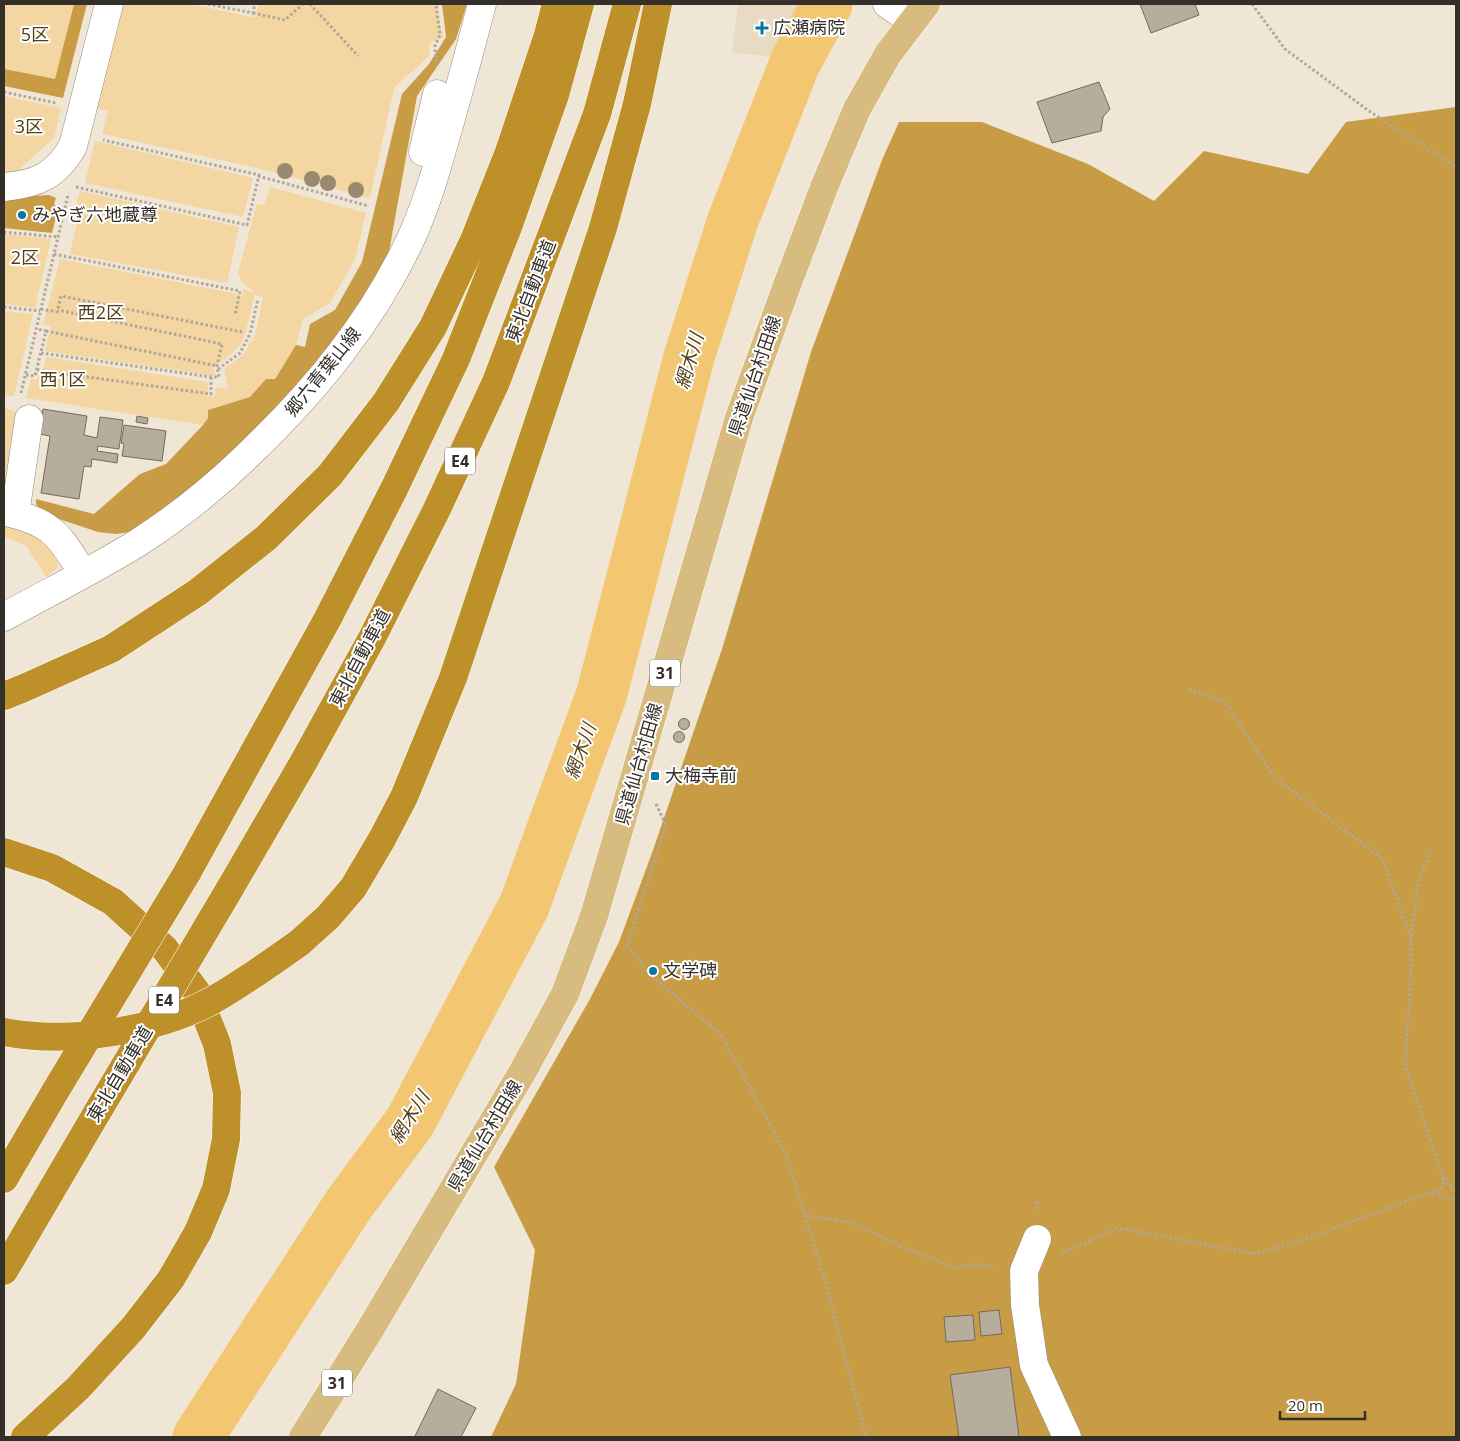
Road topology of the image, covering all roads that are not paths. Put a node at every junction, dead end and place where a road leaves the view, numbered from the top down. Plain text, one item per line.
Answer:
1 (109, 4) edge
2 (482, 4) edge
3 (556, 4) edge
4 (580, 4) edge
5 (627, 4) edge
6 (658, 4) edge
7 (887, 4) edge
8 (919, 12) edge
9 (436, 94) dead end
10 (4, 187) edge
11 (413, 233) junction
12 (25, 408) road end
13 (10, 512) edge
14 (83, 573) junction
15 (4, 617) edge
16 (4, 696) edge
17 (4, 852) edge
18 (4, 1032) edge
19 (4, 1179) edge
20 (1037, 1240) dead end
21 (4, 1271) edge
22 (25, 1437) edge
23 (303, 1437) edge
24 (1067, 1437) edge

1 - 10 street
2 - 11 street, 郷六青葉山線
3 - 16 highway
4 - 19 highway, E4, bridge
5 - 21 highway, 東北自動車道 / E4, bridge
6 - 18 highway, bridge
7 - 8 street
8 - 23 main road, 県道仙台村田線 / 31
9 - 11 street
11 - 14 street, 郷六青葉山線
12 - 13 street
13 - 14 street
14 - 15 street, 郷六青葉山線
17 - 22 highway
20 - 24 street

